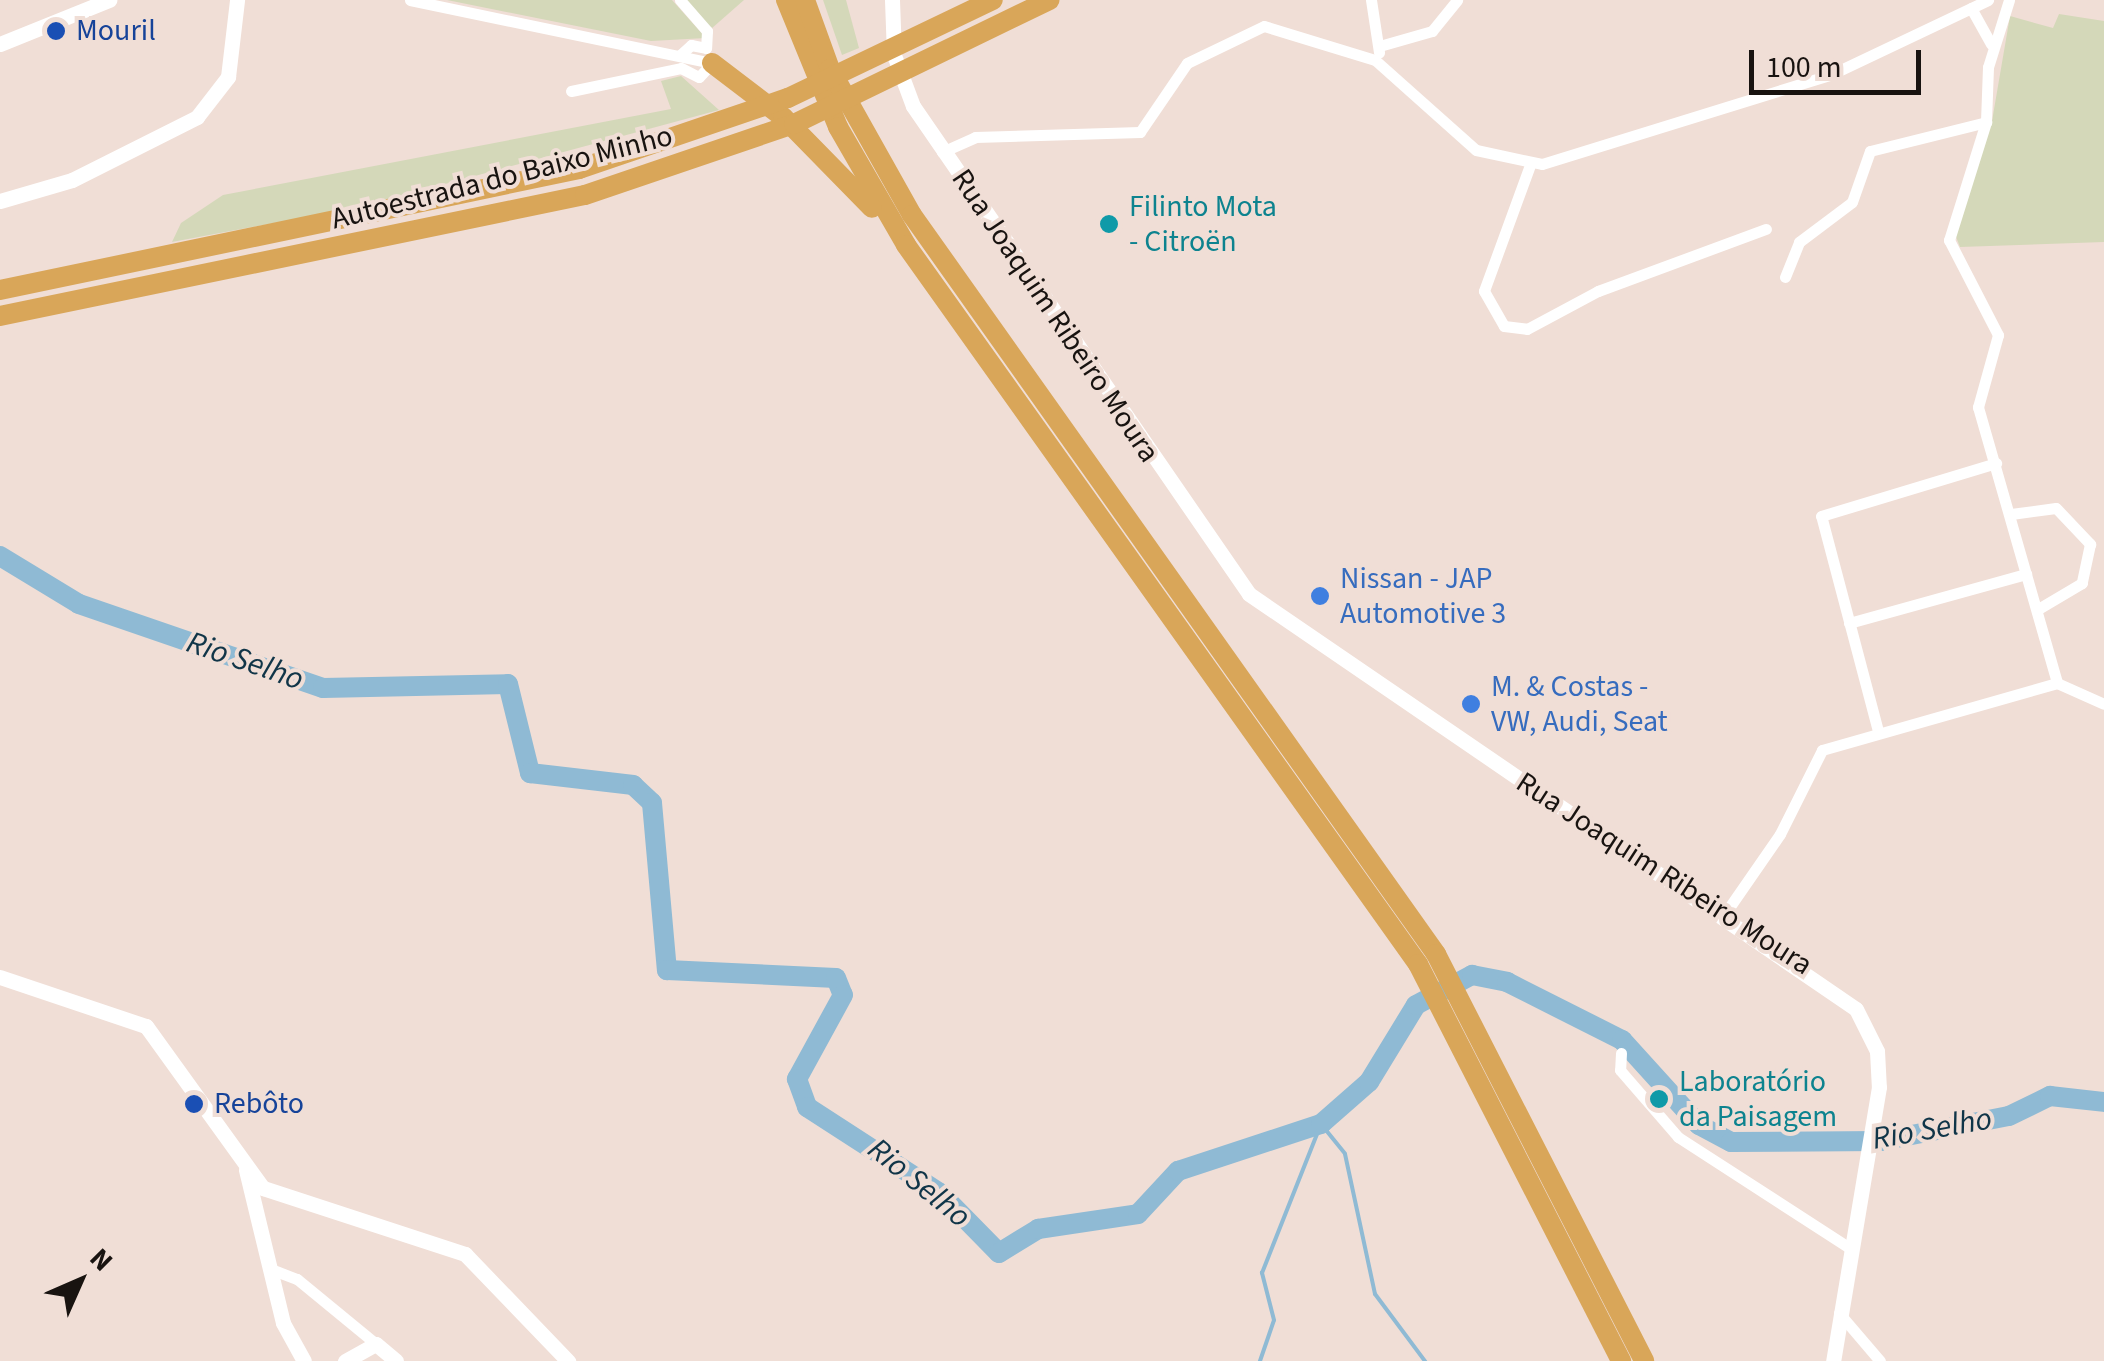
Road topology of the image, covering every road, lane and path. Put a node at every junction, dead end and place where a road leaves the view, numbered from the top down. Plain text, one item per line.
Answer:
1 (109, 0) edge
2 (237, 0) edge
3 (410, 0) edge
4 (680, 0) edge
5 (786, 0) edge
6 (795, 0) edge
7 (809, 0) edge
8 (892, 0) edge
9 (993, 0) edge
10 (1048, 0) edge
11 (1372, 0) edge
12 (1457, 0) edge
13 (1990, 0) edge
14 (2009, 0) edge
15 (1970, 8) junction
16 (0, 44) edge
17 (1382, 45) junction
18 (1993, 49) junction
19 (709, 55) junction
20 (1375, 60) junction
21 (680, 61) junction
22 (571, 90) dead end
23 (1986, 122) junction
24 (847, 123) junction
25 (945, 156) junction
26 (1530, 166) junction
27 (0, 201) edge
28 (1766, 229) dead end
29 (906, 245) junction
30 (1785, 277) dead end
31 (0, 290) edge
32 (0, 316) edge
33 (1996, 463) junction
34 (2011, 514) junction
35 (2026, 574) junction
36 (2038, 610) junction
37 (1849, 623) junction
38 (2057, 684) junction
39 (2104, 704) edge
40 (1878, 731) junction
41 (1724, 915) junction
42 (1427, 959) junction
43 (0, 977) edge
44 (1460, 1016) junction
45 (1621, 1053) dead end
46 (243, 1161) junction
47 (263, 1188) junction
48 (292, 1202) junction
49 (258, 1230) junction
50 (1851, 1249) junction
51 (268, 1268) junction
52 (1839, 1314) junction
53 (376, 1344) junction
54 (304, 1361) edge
55 (345, 1361) edge
56 (396, 1361) edge
57 (568, 1361) edge
58 (1621, 1361) edge
59 (1644, 1361) edge
60 (1833, 1361) edge
61 (1880, 1361) edge

1 - 16 main road
2 - 27 main road
3 - 21 street
4 - 19 street
5 - 24 highway
6 - 24 highway
7 - 24 highway
8 - 25 main road, Rua Joaquim Ribeiro Moura
9 - 31 highway, Autoestrada do Baixo Minho
10 - 32 highway, Autoestrada do Baixo Minho
11 - 17 street
12 - 17 street
13 - 15 street
13 - 18 street
14 - 18 street
15 - 18 street
15 - 26 street
17 - 20 street
18 - 23 street
19 - 21 street
19 - 29 highway
20 - 25 street
20 - 26 street
21 - 22 street
23 - 30 street
23 - 33 street
24 - 29 highway
24 - 42 highway
25 - 41 main road, Rua Joaquim Ribeiro Moura
26 - 28 street
29 - 42 highway
33 - 34 street
33 - 37 street
34 - 35 street
34 - 36 street
35 - 36 street
35 - 37 street
36 - 38 street
37 - 40 street
38 - 39 street
38 - 40 street
40 - 41 street
41 - 50 main road, Rua Joaquim Ribeiro Moura
42 - 44 highway
43 - 46 main road
44 - 58 highway
44 - 59 highway
45 - 50 street
46 - 47 main road
46 - 49 main road
47 - 48 main road
47 - 49 main road
48 - 49 main road
48 - 57 main road
49 - 51 main road
50 - 52 main road, Rua Joaquim Ribeiro Moura
51 - 53 street
51 - 54 main road
52 - 60 main road, Rua Joaquim Ribeiro Moura
52 - 61 street
53 - 55 main road
53 - 56 main road

